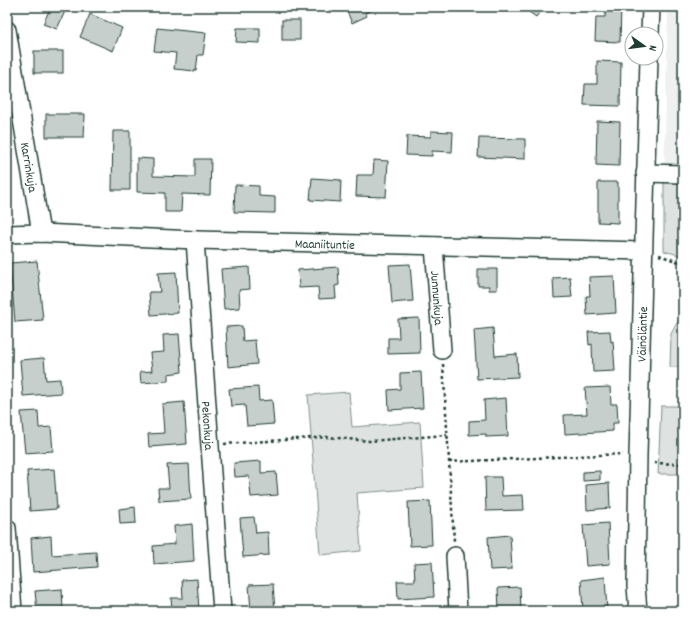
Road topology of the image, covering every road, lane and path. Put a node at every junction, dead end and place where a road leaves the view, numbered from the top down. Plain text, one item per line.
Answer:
1 (651, 7) edge
2 (650, 26) edge
3 (7, 30) edge
4 (649, 66) edge
5 (645, 173) junction
6 (683, 174) edge
7 (42, 233) junction
8 (7, 234) edge
9 (195, 240) junction
10 (434, 246) junction
11 (651, 253) junction
12 (683, 262) edge
13 (442, 350) joint
14 (448, 436) junction
15 (210, 445) junction
16 (624, 454) dead end
17 (449, 462) junction
18 (668, 463) dead end
19 (683, 464) edge
20 (7, 528) edge
21 (455, 556) joint
22 (13, 611) edge
23 (222, 611) edge
24 (458, 611) edge
25 (638, 611) edge

1 - 2 street
3 - 7 street, Karrinkuja
4 - 5 street, Väinöläntie
5 - 6 street
5 - 11 street, Väinöläntie
7 - 8 street, Maaniituntie
7 - 9 street, Maaniituntie
9 - 10 street, Maaniituntie
9 - 15 street, Pekonkuja
10 - 11 street, Maaniituntie
10 - 13 street, Junnunkuja
11 - 12 path
11 - 25 street, Väinöläntie
13 - 14 path
14 - 15 path
14 - 17 path
15 - 23 street, Pekonkuja
16 - 17 path
17 - 21 path
18 - 19 path
20 - 22 street
21 - 24 street

